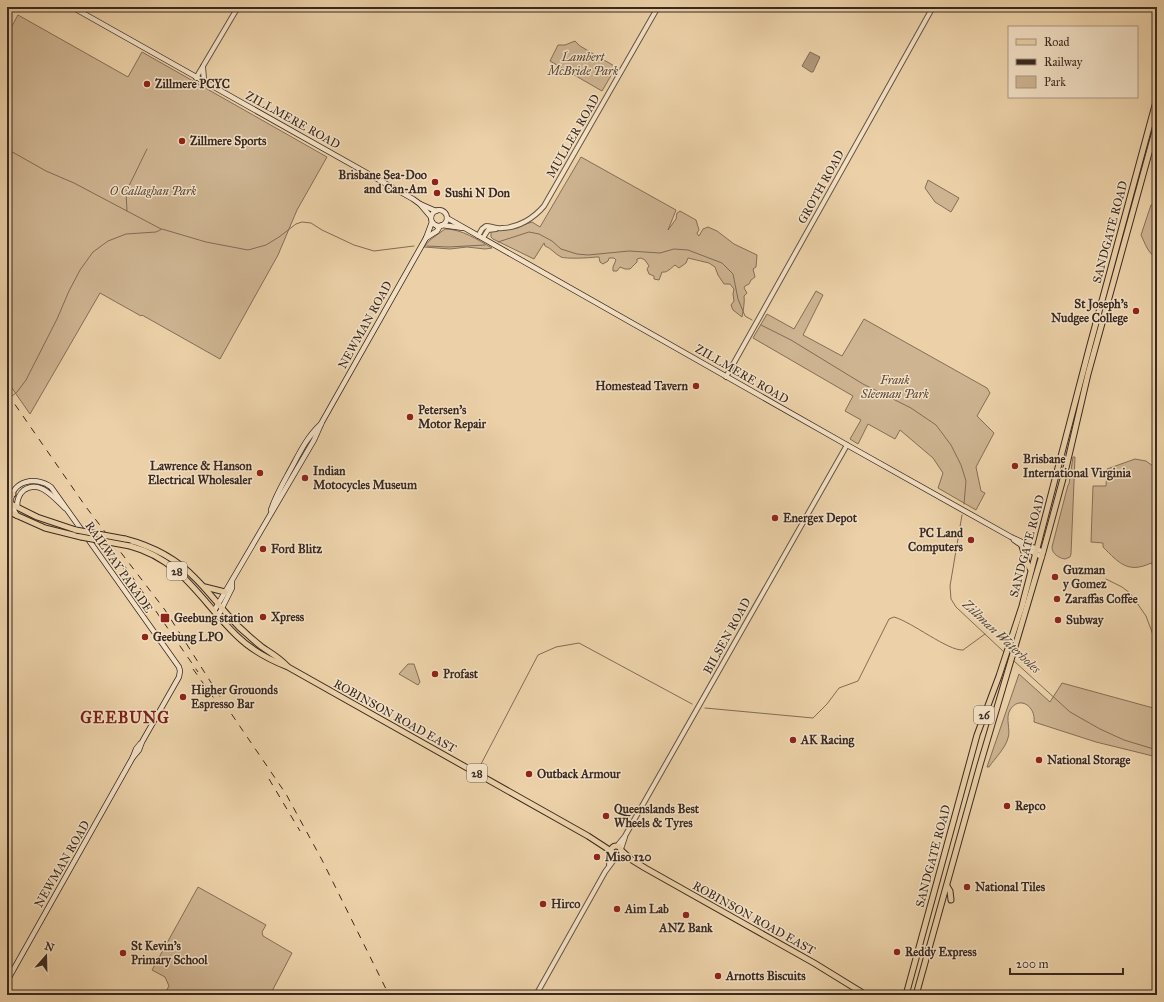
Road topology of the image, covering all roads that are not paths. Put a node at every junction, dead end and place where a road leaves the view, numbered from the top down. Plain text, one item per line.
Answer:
1 (72, 7) edge
2 (238, 7) edge
3 (658, 7) edge
4 (933, 7) edge
5 (203, 67) junction
6 (196, 78) junction
7 (204, 82) junction
8 (1157, 98) edge
9 (1157, 124) edge
10 (420, 204) junction
11 (436, 211) junction
12 (447, 218) junction
13 (431, 220) junction
14 (441, 226) junction
15 (463, 228) junction
16 (480, 237) junction
17 (426, 238) junction
18 (726, 377) junction
19 (847, 445) junction
20 (7, 494) edge
21 (13, 494) junction
22 (9, 503) edge
23 (17, 507) junction
24 (7, 511) edge
25 (69, 513) junction
26 (17, 516) junction
27 (1011, 537) junction
28 (1022, 546) junction
29 (1036, 551) junction
30 (1043, 554) junction
31 (1031, 570) junction
32 (232, 581) junction
33 (204, 587) junction
34 (224, 592) junction
35 (218, 603) junction
36 (222, 608) junction
37 (214, 611) junction
38 (218, 616) junction
39 (288, 667) junction
40 (180, 671) joint
41 (616, 851) junction
42 (947, 886) junction
43 (951, 900) dead end
44 (7, 981) edge
45 (536, 995) edge
46 (866, 995) edge
47 (906, 995) edge
48 (916, 995) edge

1 - 6 main road, ZILLMERE ROAD
2 - 5 street
3 - 16 street, MULLER ROAD
4 - 18 street, GROTH ROAD
5 - 6 street
5 - 7 main road
6 - 7 main road, ZILLMERE ROAD
7 - 10 main road, ZILLMERE ROAD
8 - 29 main road, SANDGATE ROAD / 26
9 - 30 main road, SANDGATE ROAD / 26
10 - 11 main road, ZILLMERE ROAD
10 - 13 main road, ZILLMERE ROAD
11 - 12 main road
11 - 13 main road
12 - 14 main road
12 - 15 main road, ZILLMERE ROAD
13 - 14 main road
13 - 17 main road, NEWMAN ROAD
14 - 15 main road, ZILLMERE ROAD
14 - 17 main road, NEWMAN ROAD
15 - 16 main road, ZILLMERE ROAD
16 - 18 main road, ZILLMERE ROAD
17 - 32 main road, NEWMAN ROAD
18 - 19 main road, ZILLMERE ROAD
19 - 27 main road, ZILLMERE ROAD
19 - 41 street, BILSEN ROAD
20 - 21 main road
21 - 22 main road
21 - 25 main road, RAILWAY PARADE
22 - 23 main road, 28
22 - 26 main road
23 - 25 main road, RAILWAY PARADE
23 - 33 main road, ROBINSON ROAD EAST / 28, bridge
24 - 26 main road, 28
25 - 40 main road, RAILWAY PARADE
26 - 37 main road, ROBINSON ROAD EAST / 28, bridge
27 - 28 main road, ZILLMERE ROAD
27 - 29 main road, ZILLMERE ROAD
28 - 29 main road, ZILLMERE ROAD
28 - 31 main road
29 - 30 main road, ZILLMERE ROAD
29 - 31 main road, SANDGATE ROAD / 26
30 - 42 main road, SANDGATE ROAD / 26
31 - 47 main road, SANDGATE ROAD / 26
32 - 34 main road, NEWMAN ROAD
32 - 36 main road, NEWMAN ROAD
33 - 34 main road
33 - 35 main road, ROBINSON ROAD EAST / 28
34 - 35 main road, NEWMAN ROAD
35 - 36 main road, ROBINSON ROAD EAST / 28
35 - 37 main road, NEWMAN ROAD
36 - 38 main road, NEWMAN ROAD
36 - 39 main road, ROBINSON ROAD EAST / 28
37 - 38 main road, ROBINSON ROAD EAST / 28
38 - 39 main road, ROBINSON ROAD EAST / 28
39 - 41 main road, ROBINSON ROAD EAST / 28
40 - 44 main road, NEWMAN ROAD
41 - 45 street, BILSEN ROAD
41 - 46 main road, ROBINSON ROAD EAST / 28
42 - 43 main road
42 - 48 main road, SANDGATE ROAD / 26

